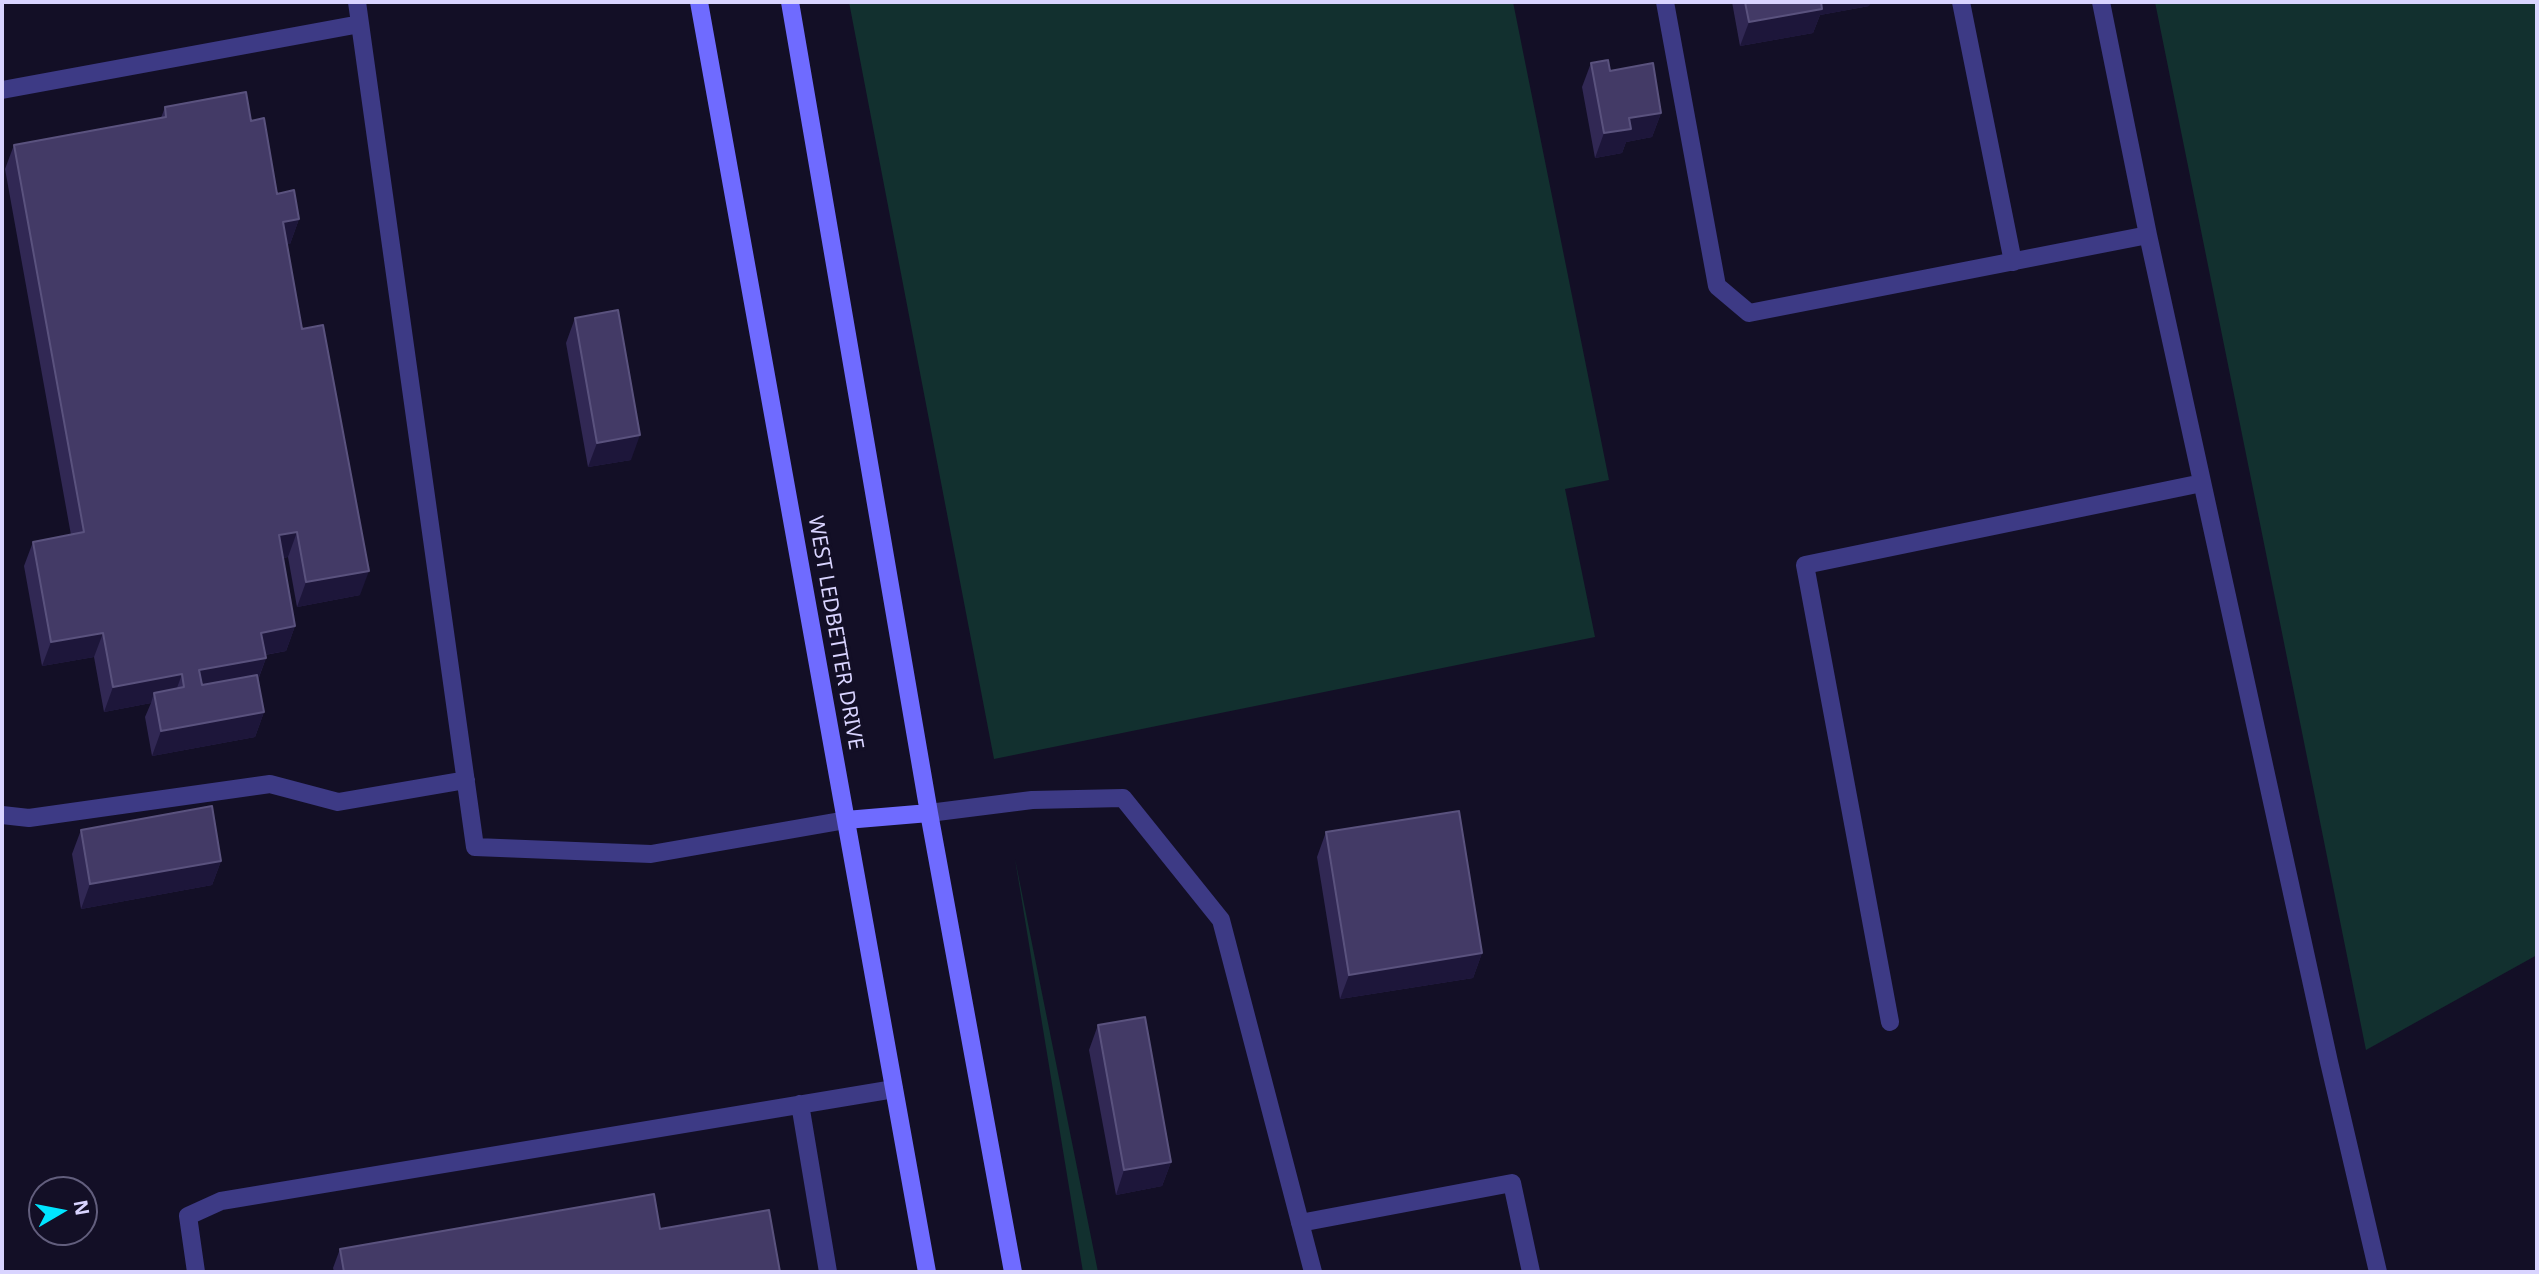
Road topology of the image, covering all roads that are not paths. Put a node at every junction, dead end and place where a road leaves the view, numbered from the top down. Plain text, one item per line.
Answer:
1 (357, 2) edge
2 (699, 2) edge
3 (790, 2) edge
4 (1665, 2) edge
5 (1961, 2) edge
6 (2101, 2) edge
7 (360, 24) junction
8 (2, 90) edge
9 (2148, 235) junction
10 (2013, 262) junction
11 (2202, 483) junction
12 (466, 780) junction
13 (929, 813) junction
14 (2, 815) edge
15 (846, 820) junction
16 (1890, 1022) dead end
17 (894, 1088) junction
18 (800, 1104) junction
19 (1300, 1223) junction
20 (196, 1272) edge
21 (828, 1272) edge
22 (927, 1272) edge
23 (1013, 1272) edge
24 (1313, 1272) edge
25 (1531, 1272) edge
26 (2378, 1272) edge

1 - 7 lane
2 - 15 main road, WEST LEDBETTER DRIVE
3 - 13 main road
4 - 10 lane
5 - 10 lane
6 - 9 lane
7 - 8 lane
7 - 12 lane
9 - 10 lane
9 - 11 lane
11 - 16 lane
11 - 26 lane
12 - 14 lane
12 - 15 lane
13 - 15 main road
13 - 19 lane
13 - 23 main road
15 - 17 main road, WEST LEDBETTER DRIVE
17 - 18 lane
17 - 22 main road, WEST LEDBETTER DRIVE
18 - 20 lane
18 - 21 lane
19 - 24 lane
19 - 25 lane

